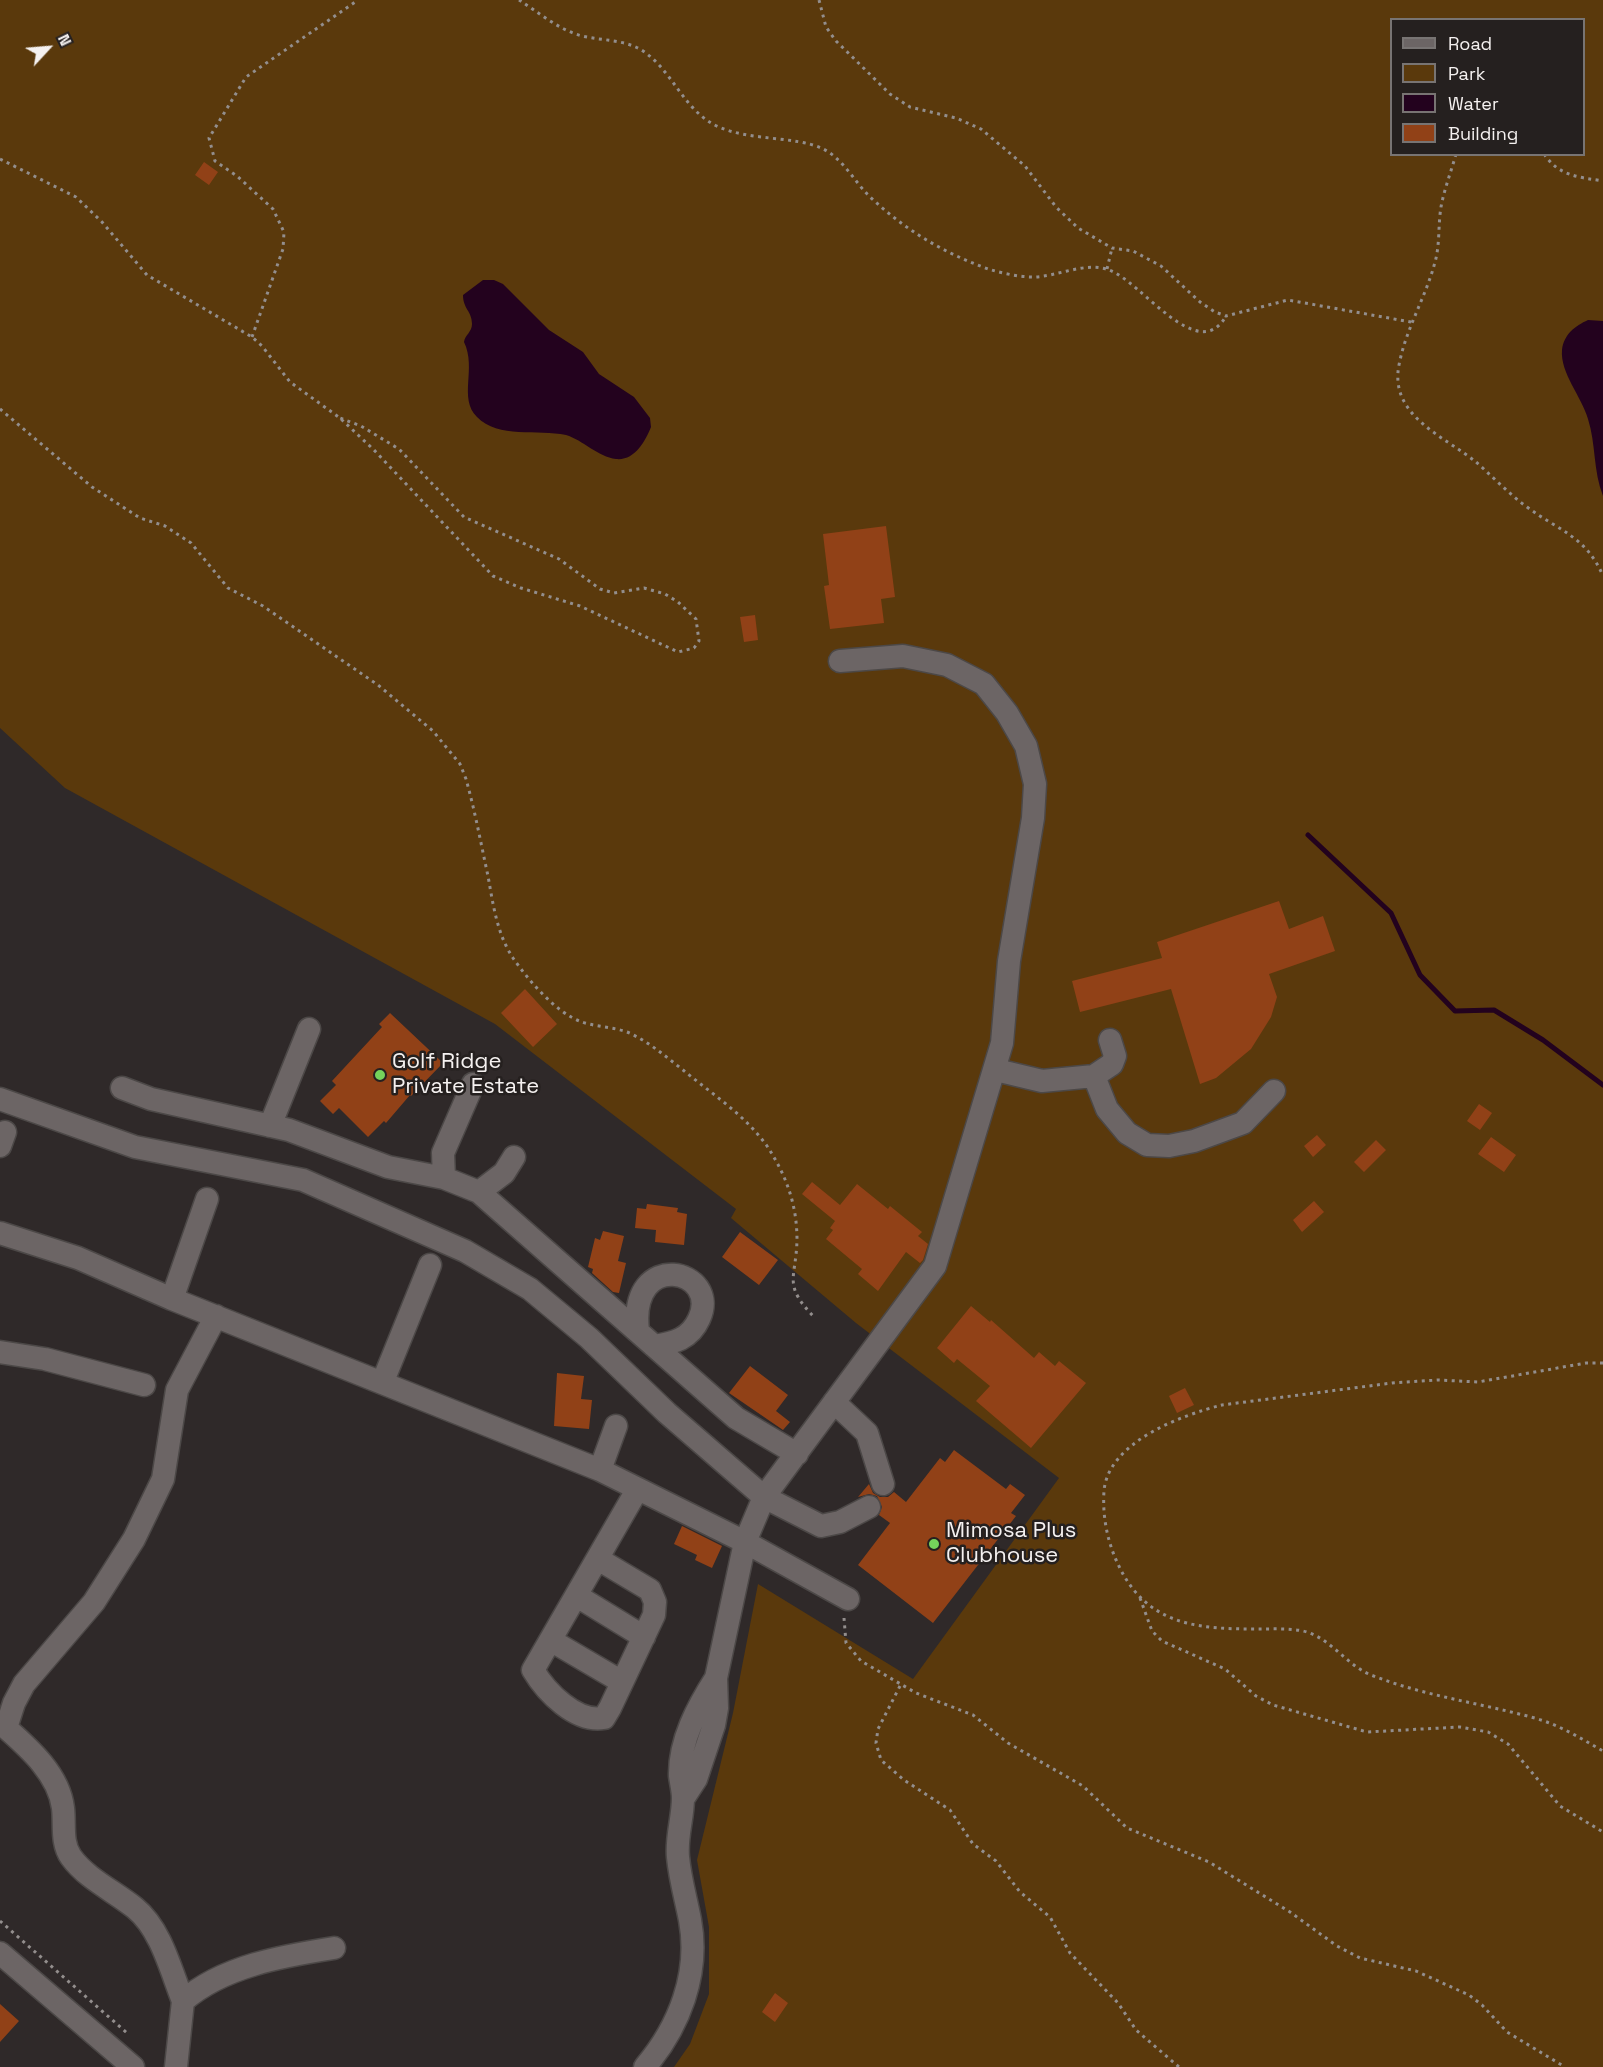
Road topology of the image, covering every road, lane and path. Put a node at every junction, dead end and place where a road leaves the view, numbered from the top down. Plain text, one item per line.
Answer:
1 (358, 0) edge
2 (519, 0) edge
3 (819, 0) edge
4 (1455, 156) edge
5 (1545, 156) edge
6 (0, 159) edge
7 (1603, 181) edge
8 (1112, 248) junction
9 (1107, 269) junction
10 (1226, 316) junction
11 (1411, 322) junction
12 (252, 337) junction
13 (0, 409) edge
14 (340, 417) junction
15 (1603, 576) edge
16 (840, 661) dead end
17 (309, 1029) dead end
18 (1110, 1040) dead end
19 (996, 1070) junction
20 (1094, 1076) junction
21 (473, 1084) dead end
22 (122, 1088) dead end
23 (1274, 1091) dead end
24 (0, 1099) edge
25 (270, 1126) junction
26 (514, 1157) dead end
27 (444, 1178) junction
28 (479, 1192) junction
29 (207, 1199) dead end
30 (0, 1233) edge
31 (430, 1265) dead end
32 (172, 1299) junction
33 (216, 1316) junction
34 (815, 1318) dead end
35 (0, 1352) edge
36 (1603, 1363) edge
37 (383, 1381) junction
38 (144, 1385) dead end
39 (834, 1402) junction
40 (616, 1426) dead end
41 (797, 1454) junction
42 (600, 1470) junction
43 (883, 1484) dead end
44 (637, 1490) junction
45 (764, 1497) junction
46 (869, 1507) dead end
47 (745, 1542) junction
48 (598, 1559) junction
49 (577, 1596) junction
50 (1140, 1596) junction
51 (848, 1599) joint
52 (644, 1637) junction
53 (552, 1641) junction
54 (622, 1682) junction
55 (900, 1685) junction
56 (1603, 1751) edge
57 (1603, 1832) edge
58 (0, 1921) edge
59 (334, 1948) dead end
60 (0, 1953) edge
61 (183, 2001) junction
62 (131, 2037) dead end
63 (133, 2067) edge
64 (176, 2067) edge
65 (645, 2067) edge
66 (1179, 2067) edge
67 (1565, 2067) edge

1 - 12 path
2 - 9 path
3 - 8 path
4 - 11 path
5 - 7 path
6 - 12 path
8 - 9 path
8 - 10 path
9 - 10 path
10 - 11 path
11 - 15 path
12 - 14 path
13 - 34 path
14 - 14 path
16 - 19 street
17 - 25 street
18 - 20 street
19 - 20 street
19 - 39 street
20 - 23 street
21 - 27 street
22 - 25 street
24 - 45 street
25 - 27 street
26 - 28 street
27 - 28 street
28 - 41 street
29 - 32 street
30 - 32 street
31 - 37 street
32 - 33 street
33 - 37 street
33 - 61 street
35 - 38 street
36 - 50 path
37 - 42 street
39 - 41 street
39 - 43 street
40 - 42 street
41 - 45 street
42 - 44 street
44 - 47 street
44 - 48 street
45 - 46 street
45 - 47 street
47 - 51 street
47 - 65 street
48 - 49 street
48 - 52 street
49 - 52 street
49 - 53 street
50 - 56 path
50 - 57 path
51 - 55 path
52 - 54 street
53 - 54 street
53 - 54 street
55 - 66 path
55 - 67 path
58 - 62 path
59 - 61 street
60 - 63 street
61 - 64 street

